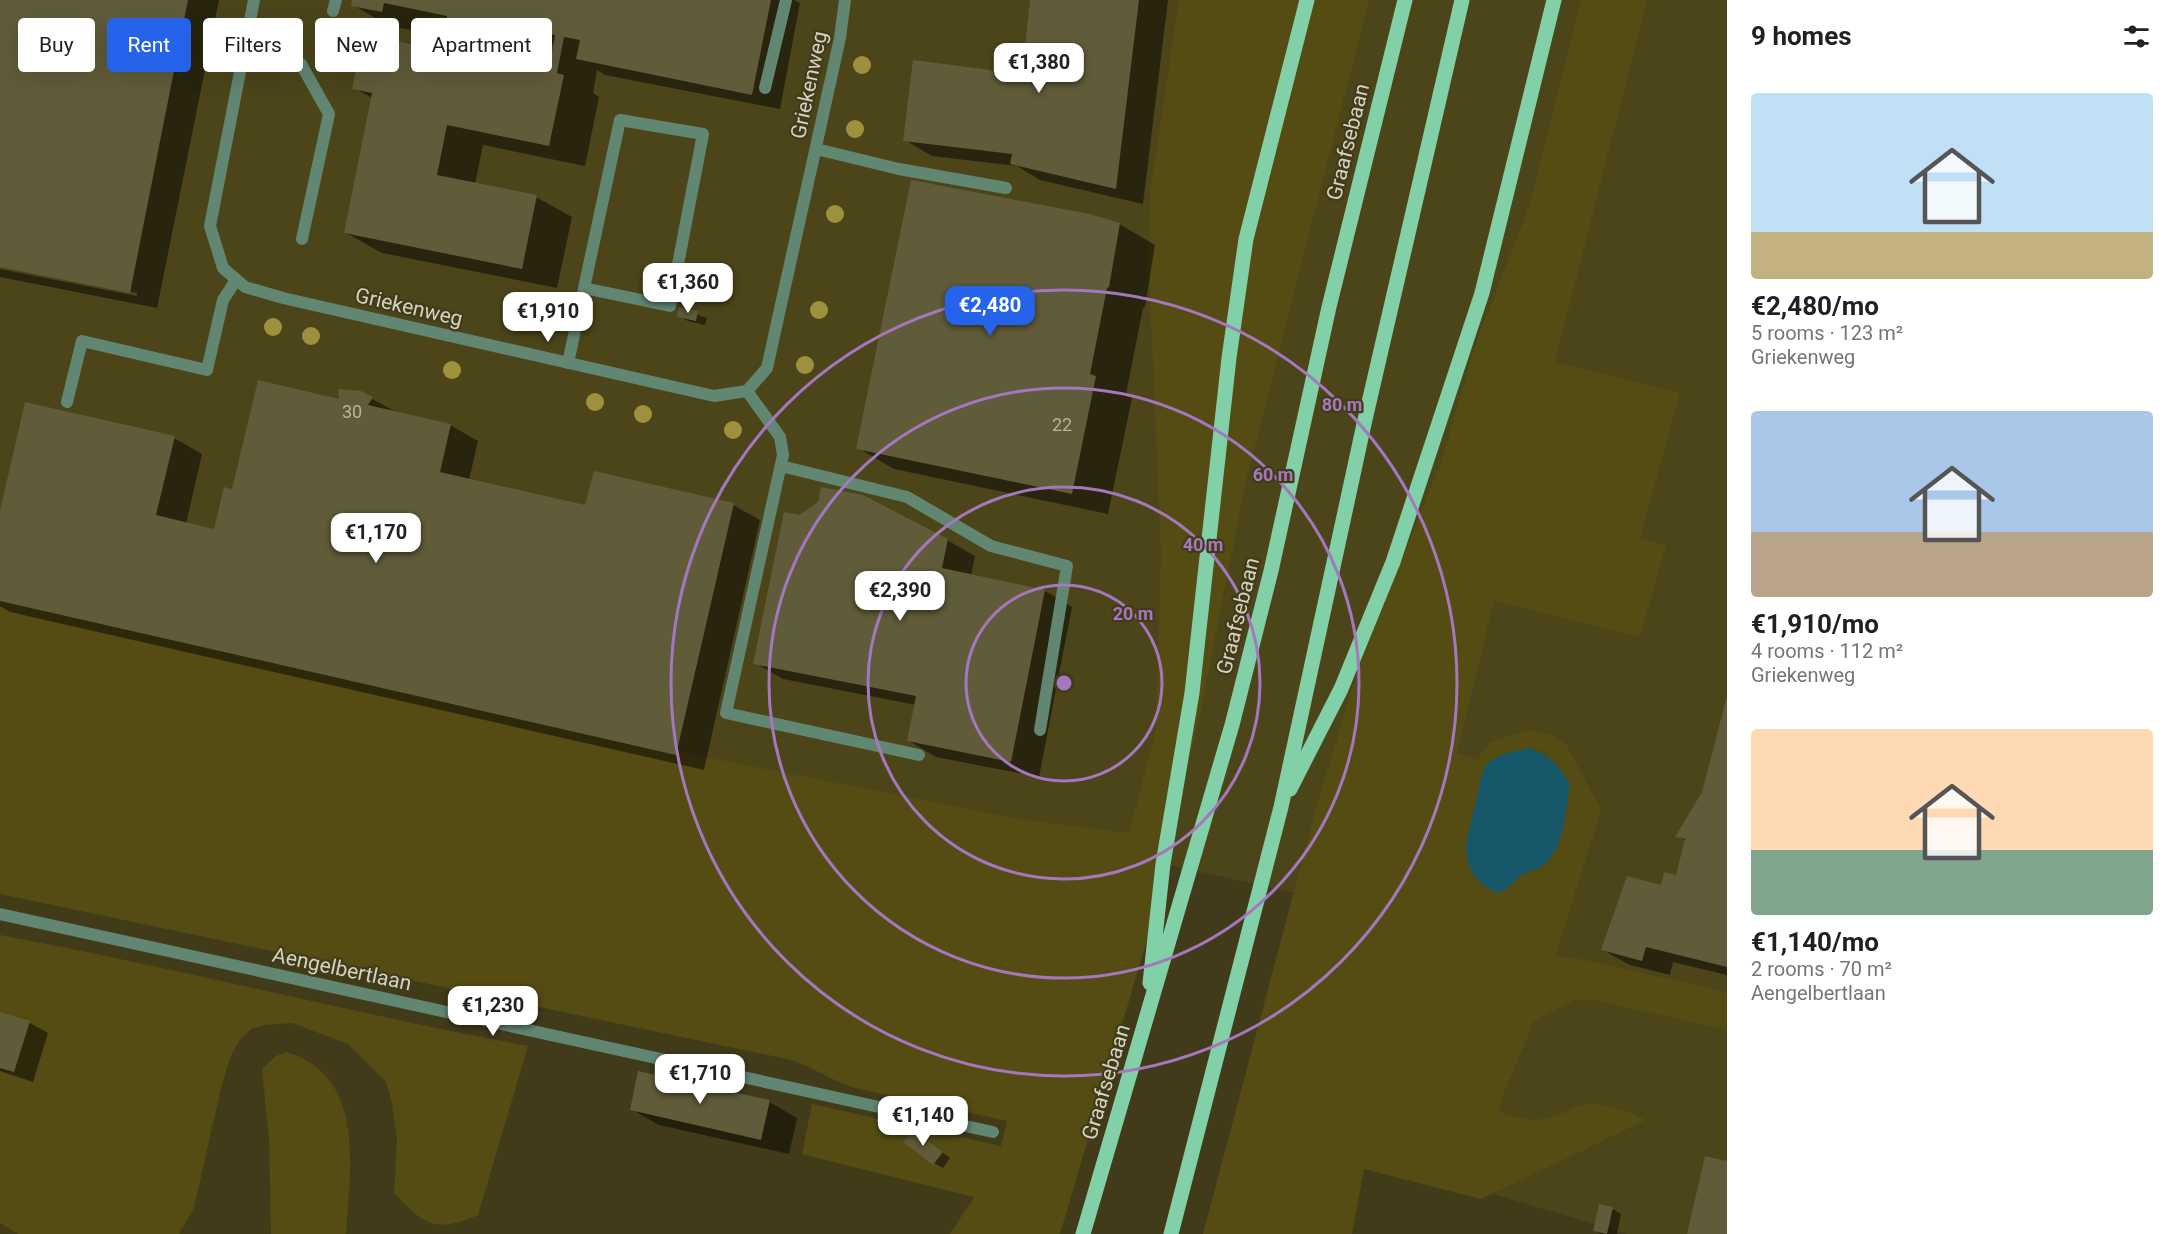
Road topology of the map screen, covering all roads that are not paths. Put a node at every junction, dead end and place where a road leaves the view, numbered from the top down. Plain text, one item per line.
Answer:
1 (254, 0) edge
2 (786, 0) edge
3 (845, 0) edge
4 (1307, 0) edge
5 (1405, 0) edge
6 (1462, 0) edge
7 (1554, 0) edge
8 (251, 18) edge
9 (303, 66) edge
10 (240, 72) edge
11 (765, 88) dead end
12 (816, 149) junction
13 (1006, 188) dead end
14 (302, 239) dead end
15 (236, 280) junction
16 (584, 288) junction
17 (568, 363) junction
18 (747, 391) junction
19 (67, 402) dead end
20 (781, 466) junction
21 (1040, 730) dead end
22 (919, 755) dead end
23 (1281, 807) junction
24 (0, 914) edge
25 (1146, 1022) junction
26 (993, 1132) dead end
27 (1083, 1234) edge
28 (1171, 1234) edge

1 - 8 street
2 - 11 street
3 - 12 street, Griekenweg
4 - 25 main road
5 - 25 main road, Graafsebaan
6 - 23 main road
7 - 23 main road
9 - 14 street
10 - 15 street
12 - 13 street
12 - 18 street, Griekenweg
15 - 17 street, Griekenweg
15 - 19 street
16 - 16 street
16 - 17 street
17 - 18 street, Griekenweg
18 - 20 street
20 - 21 street
20 - 22 street
23 - 28 main road
24 - 26 street, Aengelbertlaan
25 - 27 main road, Graafsebaan

